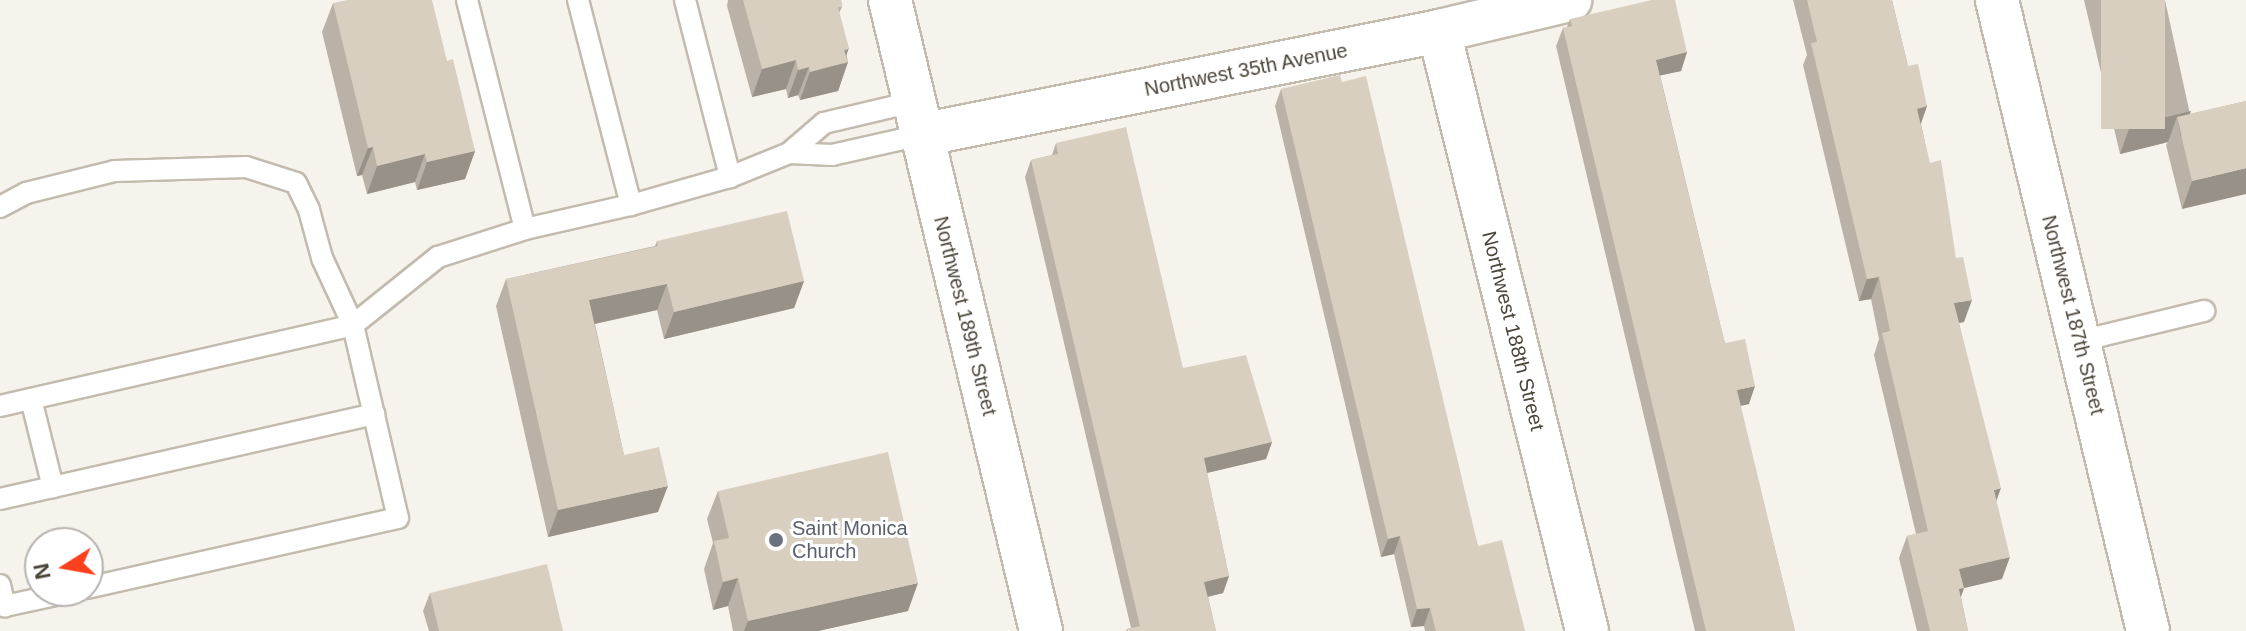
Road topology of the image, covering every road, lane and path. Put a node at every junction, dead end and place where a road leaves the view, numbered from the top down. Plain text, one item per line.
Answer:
1 (467, 0) edge
2 (578, 0) edge
3 (685, 0) edge
4 (890, 0) edge
5 (1570, 0) edge
6 (1997, 0) edge
7 (1439, 31) junction
8 (917, 118) junction
9 (789, 153) junction
10 (730, 177) junction
11 (631, 205) junction
12 (0, 207) edge
13 (525, 229) junction
14 (2204, 311) dead end
15 (353, 325) junction
16 (2080, 341) junction
17 (31, 399) junction
18 (0, 406) edge
19 (374, 414) junction
20 (53, 487) junction
21 (0, 499) edge
22 (104, 584) edge
23 (0, 585) edge
24 (24, 602) edge
25 (1041, 631) edge
26 (1587, 631) edge
27 (2148, 631) edge

1 - 13 lane
2 - 11 lane
3 - 10 lane
4 - 8 street, Northwest 189th Street
5 - 7 street, Northwest 35th Avenue
6 - 16 street, Northwest 187th Street
7 - 8 street, Northwest 35th Avenue
7 - 26 street, Northwest 188th Street
8 - 9 lane
8 - 9 lane
8 - 25 street, Northwest 189th Street
9 - 10 lane
10 - 11 lane
11 - 13 lane
12 - 15 lane
13 - 15 lane
14 - 16 lane
15 - 17 lane
15 - 19 lane
16 - 27 street, Northwest 187th Street
17 - 18 lane
17 - 20 lane
19 - 20 lane
19 - 22 lane
20 - 21 lane
23 - 24 lane

